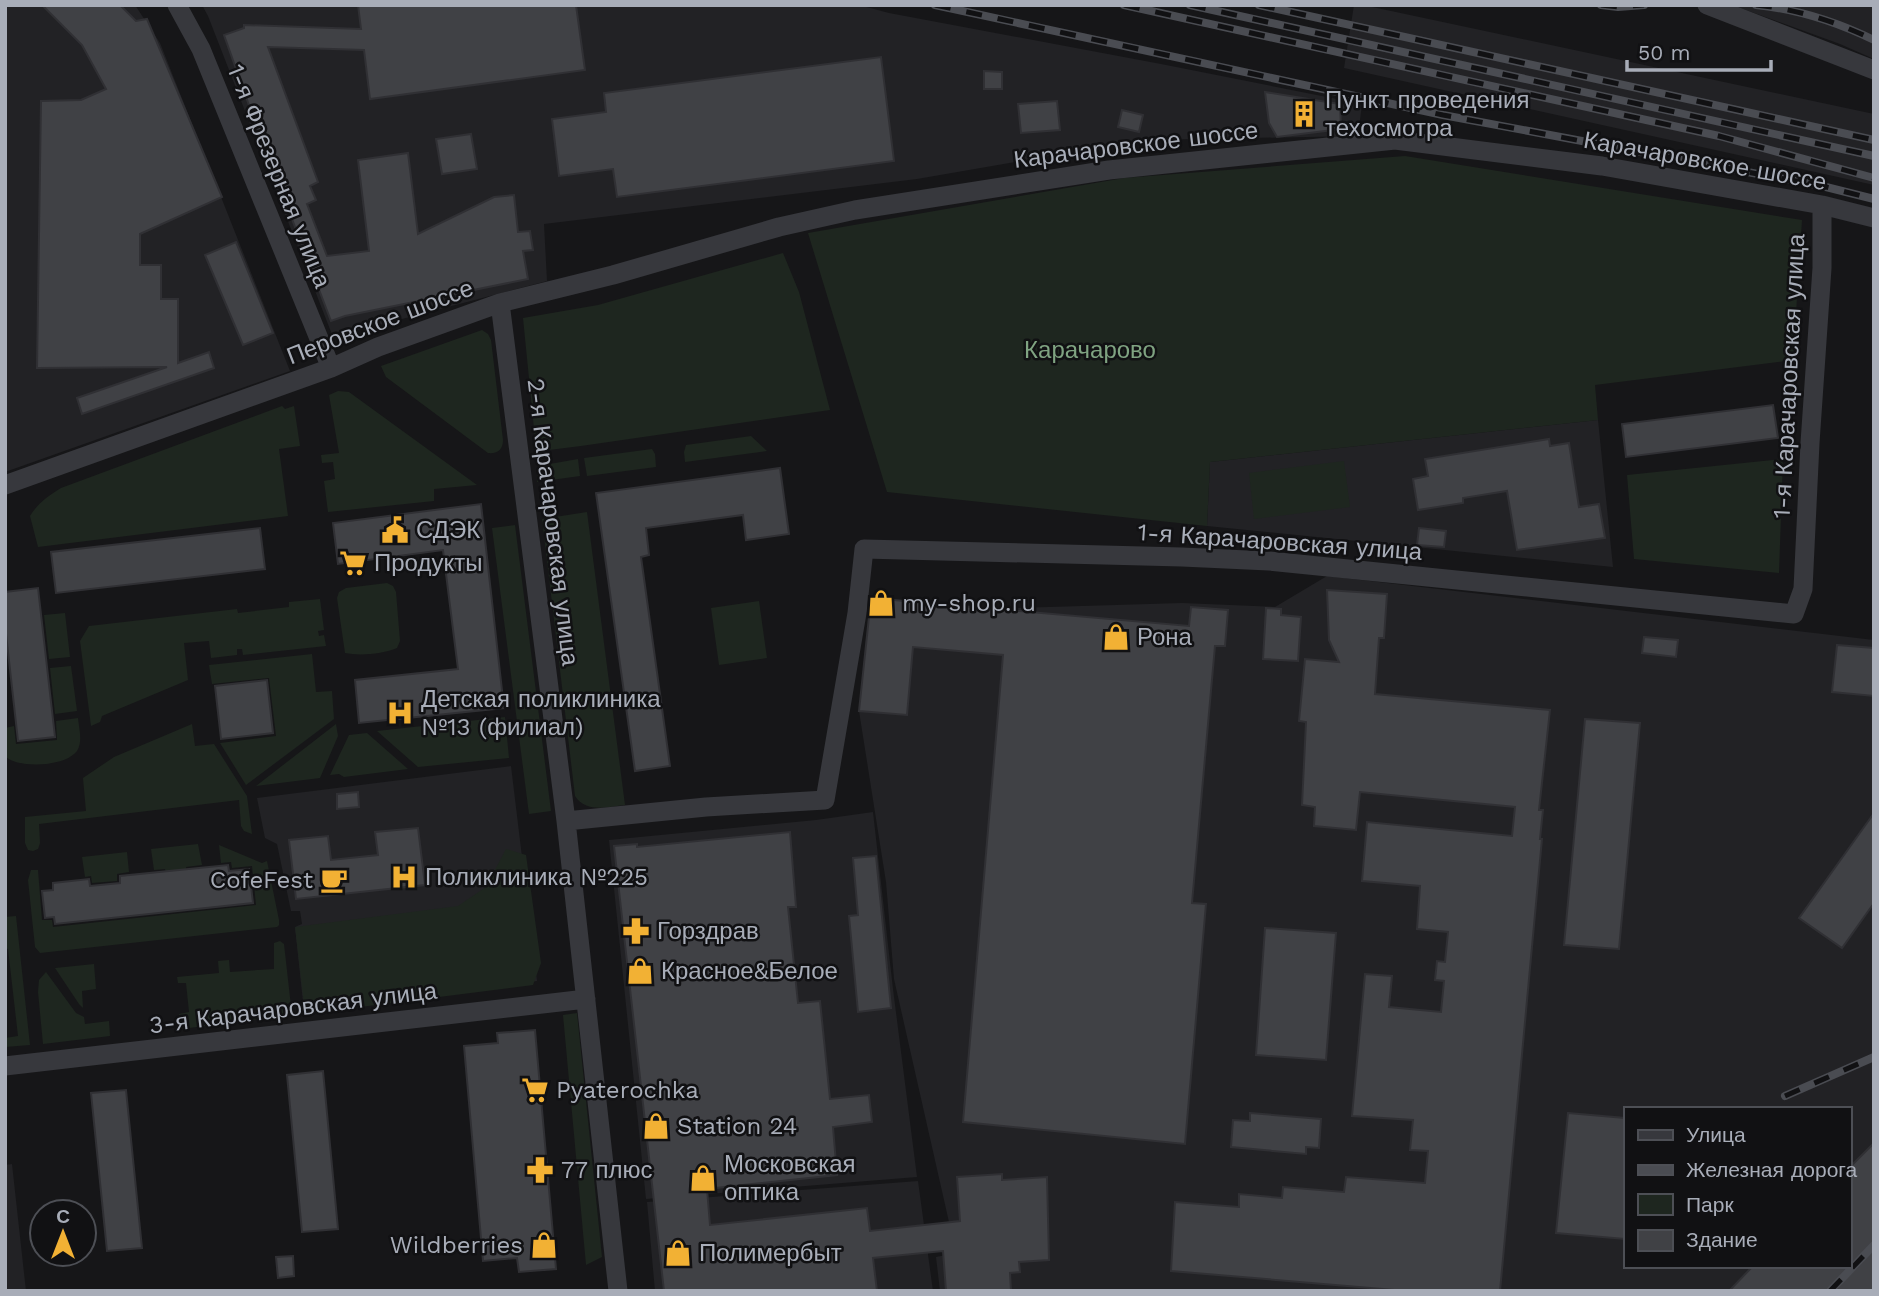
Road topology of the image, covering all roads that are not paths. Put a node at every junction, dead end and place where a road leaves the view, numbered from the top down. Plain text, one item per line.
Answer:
1 (177, 5) edge
2 (1707, 5) edge
3 (1874, 70) edge
4 (1822, 205) junction
5 (1874, 218) edge
6 (779, 227) joint
7 (500, 303) junction
8 (331, 368) junction
9 (5, 485) edge
10 (566, 821) junction
11 (586, 999) junction
12 (5, 1066) edge
13 (618, 1291) edge

1 - 8 street, 1-я Фрезерная улица
2 - 3 street
4 - 5 street, Карачаровское шоссе
4 - 6 street, Карачаровское шоссе
4 - 10 street, 1-я Карачаровская улица
6 - 7 street, Перовское шоссе
7 - 8 street, Перовское шоссе
7 - 10 street, 2-я Карачаровская улица
8 - 9 street, Перовское шоссе
10 - 11 street, 2-я Карачаровская улица
11 - 12 street, 3-я Карачаровская улица
11 - 13 street, 2-я Карачаровская улица

